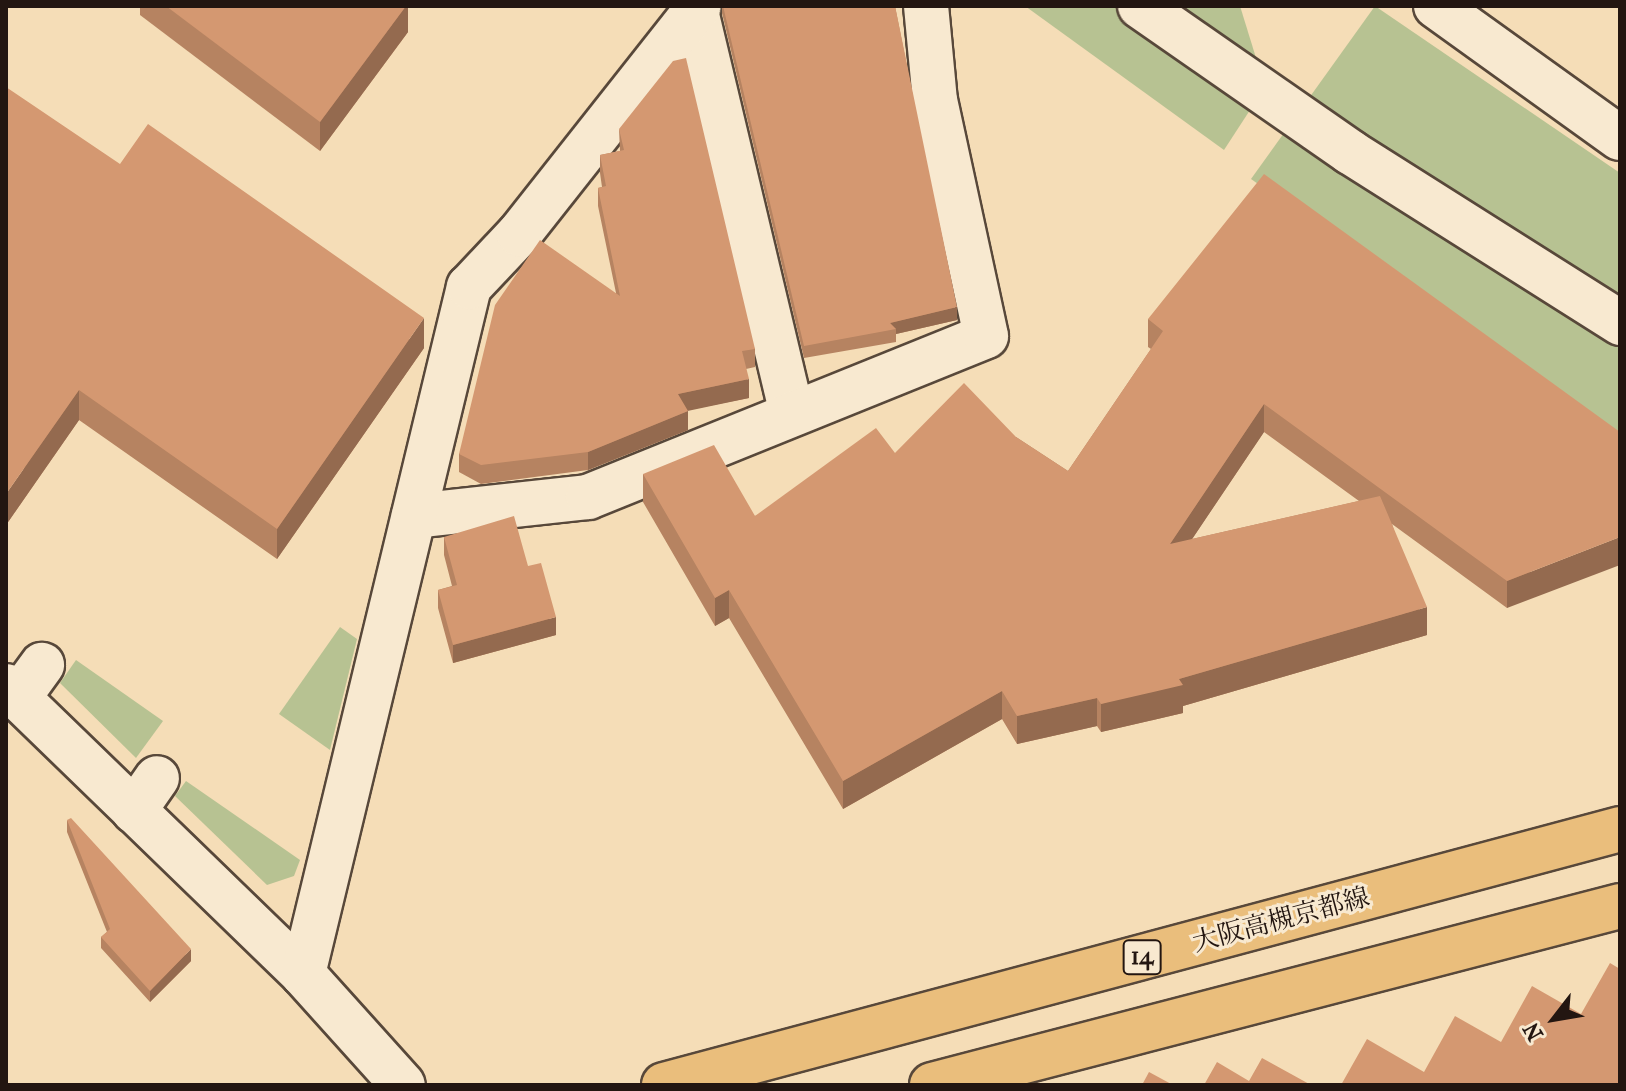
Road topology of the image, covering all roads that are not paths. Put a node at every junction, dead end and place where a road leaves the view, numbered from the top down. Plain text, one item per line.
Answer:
1 (926, 6) edge
2 (1140, 6) edge
3 (1436, 6) edge
4 (697, 9) edge
5 (1620, 138) edge
6 (1620, 323) edge
7 (791, 411) junction
8 (414, 516) junction
9 (22, 683) edge
10 (1620, 829) edge
11 (1620, 906) edge
12 (303, 974) junction
13 (403, 1085) edge
14 (664, 1085) edge
15 (932, 1085) edge

1 - 7 street
2 - 6 street
3 - 5 street
4 - 7 street
4 - 8 street
7 - 8 street
8 - 12 street
9 - 12 street
10 - 14 main road, 大阪高槻京都線 / 14
11 - 15 main road
12 - 13 street

